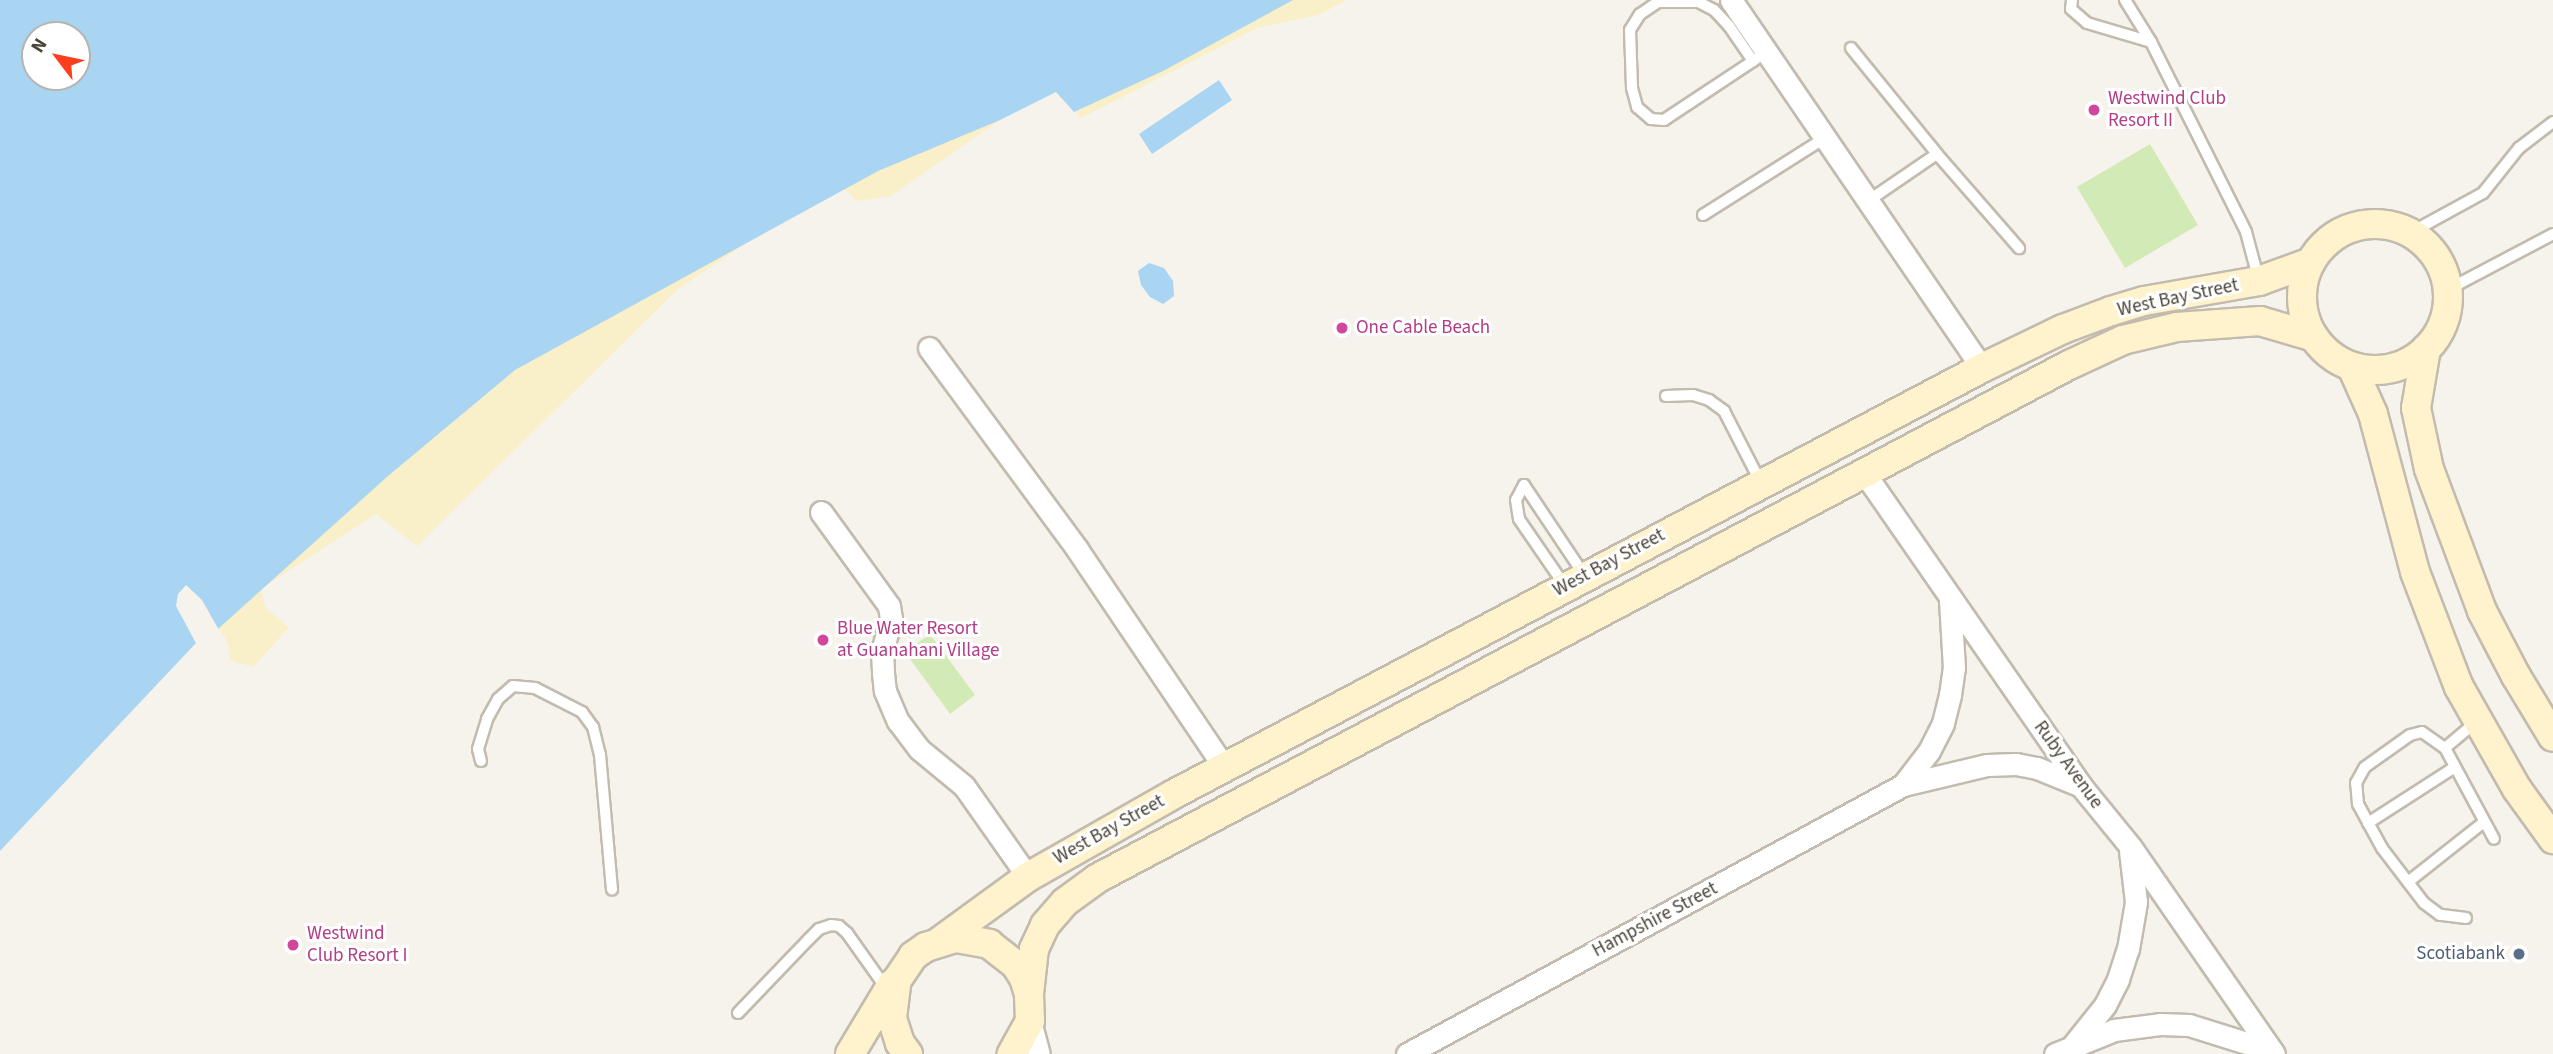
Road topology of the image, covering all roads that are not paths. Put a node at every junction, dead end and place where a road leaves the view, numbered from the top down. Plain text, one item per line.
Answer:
1 (1731, 0) edge
2 (2071, 0) edge
3 (2125, 0) edge
4 (2151, 42) junction
5 (1851, 48) dead end
6 (1760, 57) junction
7 (2553, 122) edge
8 (1825, 138) junction
9 (1937, 154) junction
10 (1868, 201) junction
11 (1703, 215) dead end
12 (2410, 233) junction
13 (2553, 234) edge
14 (2019, 248) dead end
15 (2311, 262) junction
16 (2259, 281) junction
17 (2447, 289) junction
18 (2314, 337) junction
19 (929, 348) dead end
20 (2426, 349) junction
21 (2352, 367) junction
22 (1982, 368) junction
23 (1666, 396) dead end
24 (1865, 474) junction
25 (1761, 483) junction
26 (821, 512) dead end
27 (1575, 581) junction
28 (1949, 597) junction
29 (2474, 714) junction
30 (2553, 737) edge
31 (2445, 748) junction
32 (481, 761) dead end
33 (1224, 767) junction
34 (2455, 767) junction
35 (1903, 785) junction
36 (2081, 786) junction
37 (2484, 822) junction
38 (2368, 823) junction
39 (2494, 839) dead end
40 (2553, 839) edge
41 (2130, 846) junction
42 (1028, 877) junction
43 (2408, 882) junction
44 (612, 889) dead end
45 (2466, 918) dead end
46 (940, 941) junction
47 (896, 980) junction
48 (1029, 1007) junction
49 (738, 1013) dead end
50 (2064, 1049) edge
51 (2273, 1053) edge
52 (850, 1054) edge
53 (908, 1054) edge
54 (1012, 1054) edge
55 (1039, 1054) edge
56 (1407, 1054) edge

1 - 6 street
2 - 4 lane
3 - 4 lane
4 - 16 lane
5 - 9 lane
6 - 6 lane
6 - 8 street
7 - 12 lane
8 - 10 street
8 - 11 lane
9 - 10 lane
9 - 14 lane
10 - 22 street
12 - 15 main road
12 - 17 main road
13 - 17 lane
15 - 16 main road, West Bay Street
15 - 18 main road
16 - 22 main road, West Bay Street
17 - 20 main road
18 - 21 main road
18 - 24 main road, West Bay Street
19 - 33 street
20 - 21 main road
20 - 30 main road
21 - 29 main road
22 - 25 main road, West Bay Street
23 - 25 lane
24 - 28 street, Ruby Avenue
24 - 48 main road, West Bay Street
25 - 27 main road, West Bay Street
26 - 42 street
27 - 27 lane
27 - 33 main road, West Bay Street
28 - 35 street, Hampshire Street
28 - 36 street, Ruby Avenue
29 - 31 lane
29 - 40 main road
31 - 34 lane
31 - 38 lane
32 - 44 lane
33 - 42 main road, West Bay Street
34 - 37 lane
34 - 38 lane
35 - 36 street, Hampshire Street
35 - 56 street, Hampshire Street
36 - 41 street, Ruby Avenue
37 - 39 lane
37 - 43 lane
38 - 43 lane
41 - 50 street
41 - 51 street, Ruby Avenue
42 - 46 main road, West Bay Street
43 - 45 lane
46 - 47 main road, West Bay Street
46 - 48 main road
47 - 49 lane
47 - 52 main road
47 - 53 main road
48 - 54 main road
48 - 55 street
50 - 51 street

